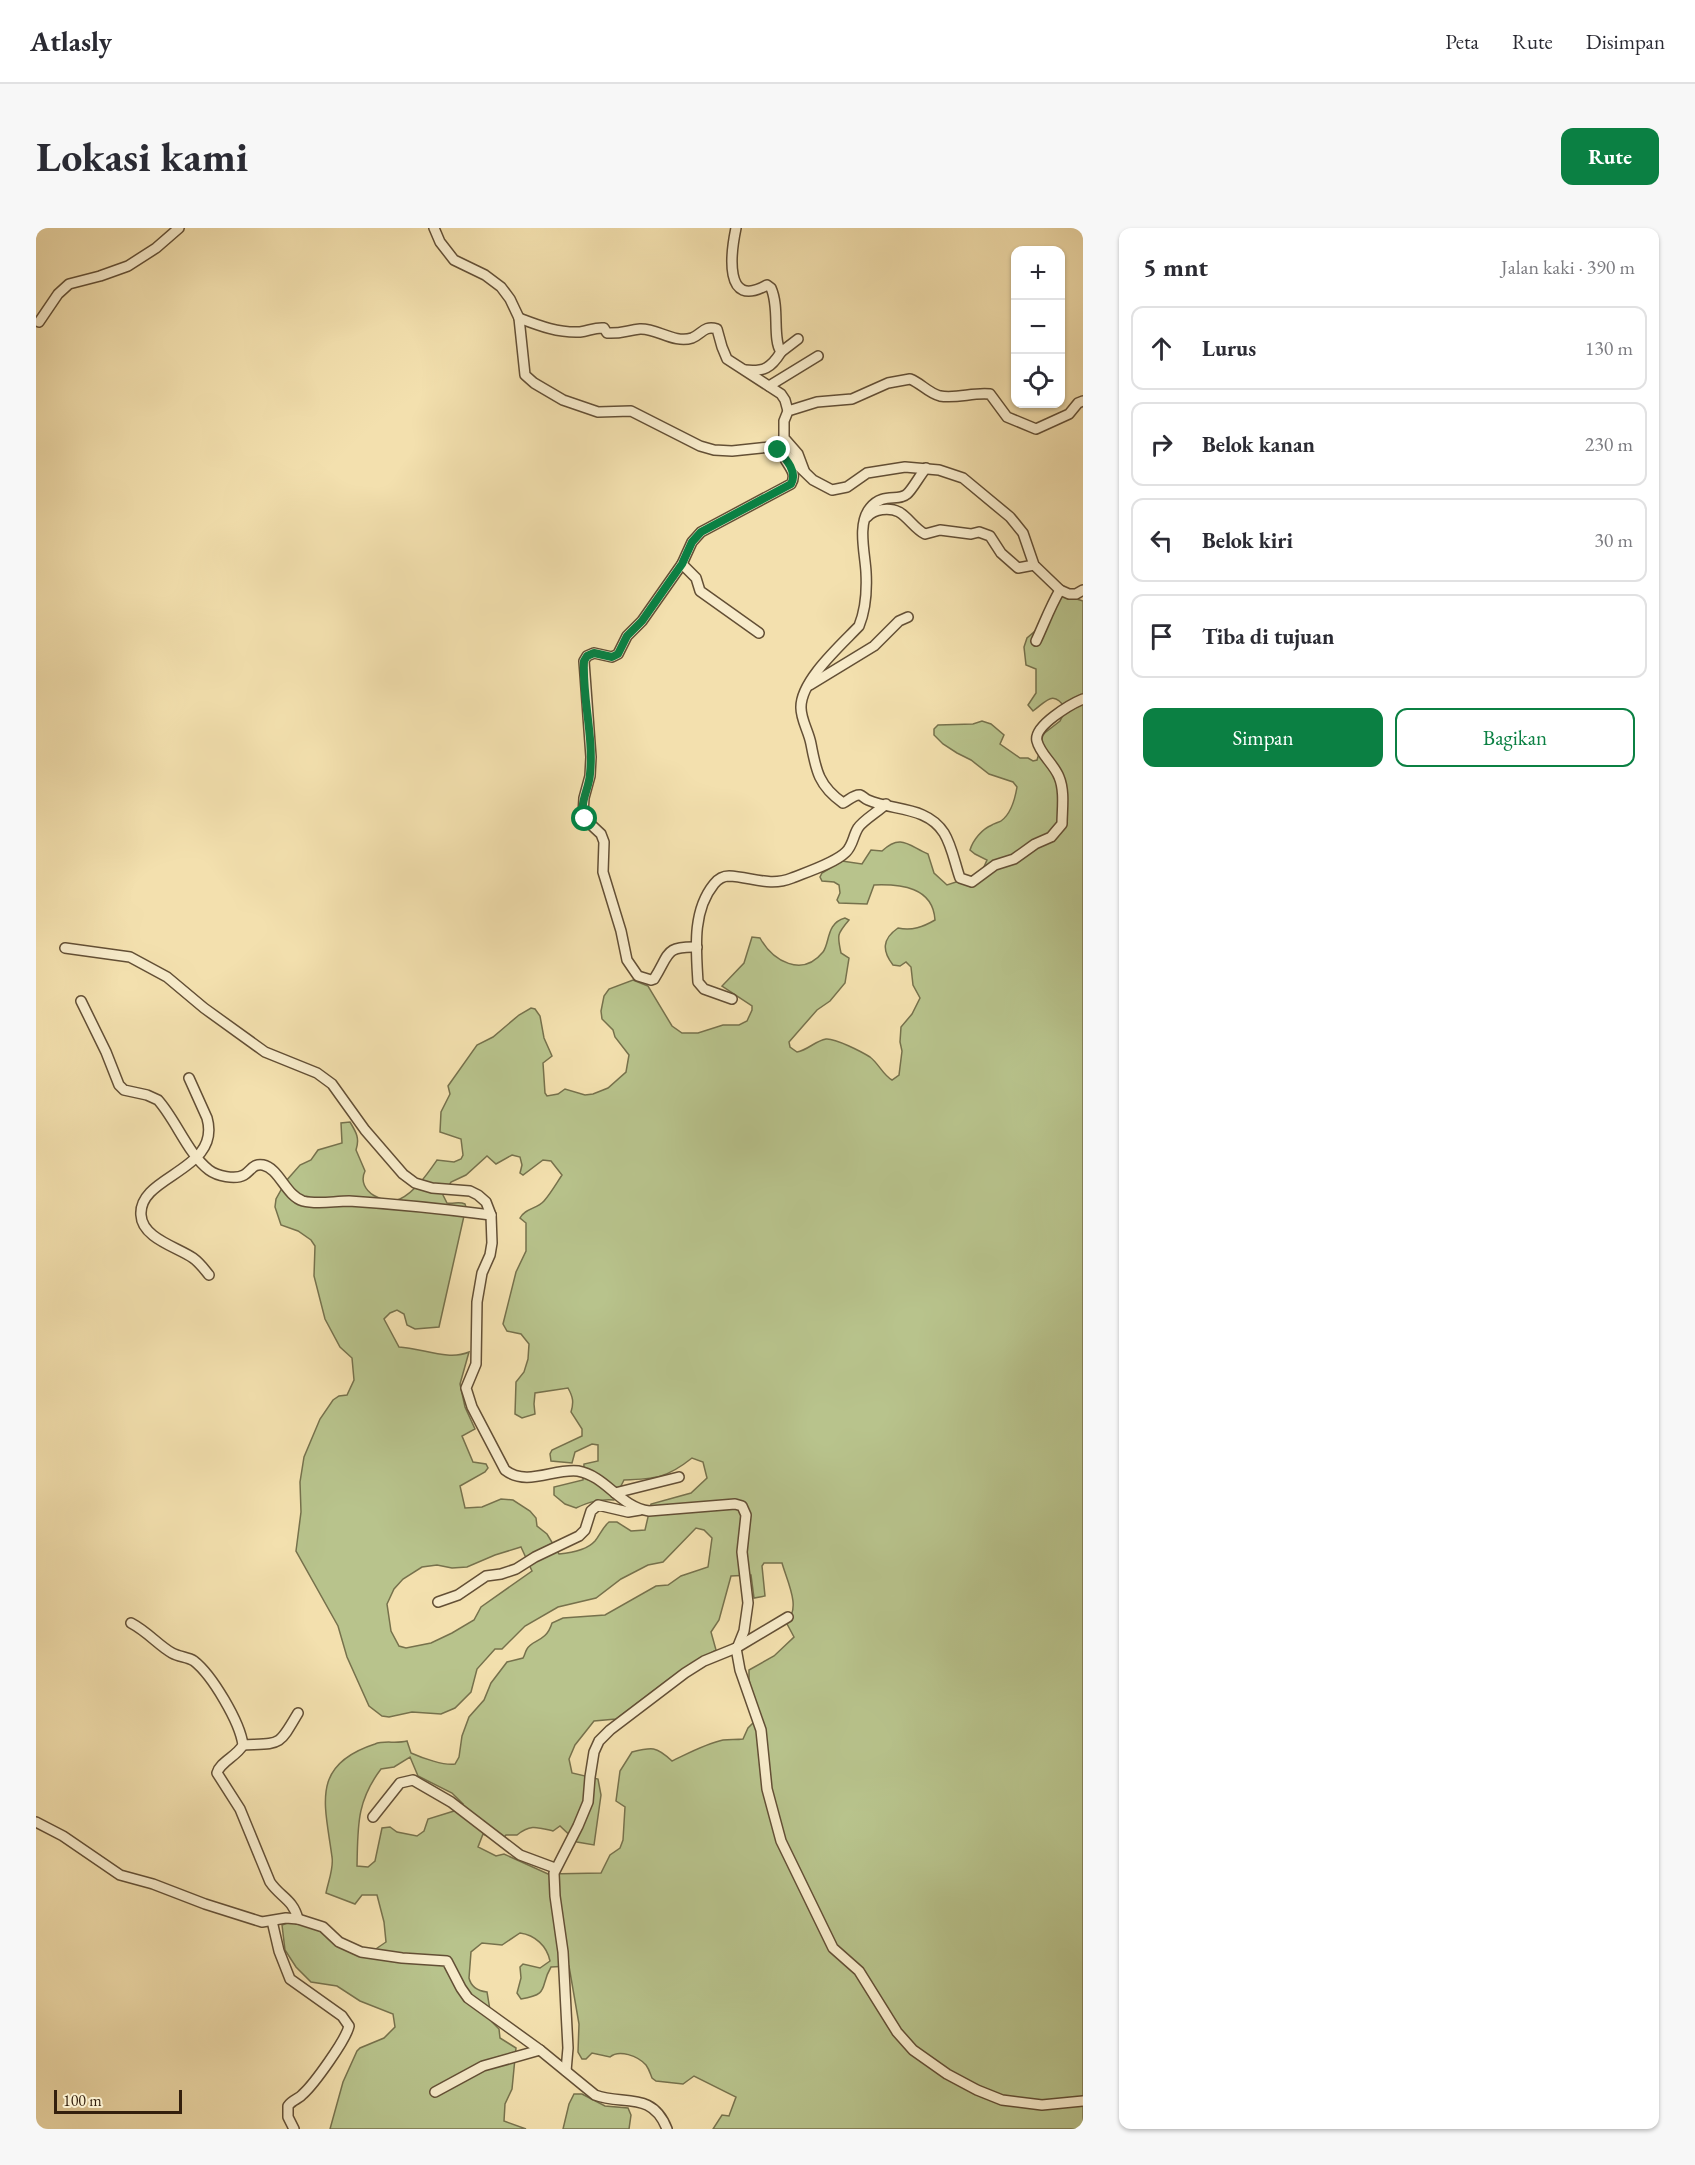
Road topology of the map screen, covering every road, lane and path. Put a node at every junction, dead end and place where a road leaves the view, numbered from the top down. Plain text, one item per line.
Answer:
1 (179, 228) edge
2 (434, 228) edge
3 (736, 228) edge
4 (519, 318) junction
5 (39, 322) dead end
6 (798, 339) dead end
7 (781, 352) junction
8 (818, 356) dead end
9 (743, 370) junction
10 (769, 386) junction
11 (1083, 401) edge
12 (788, 411) junction
13 (778, 450) junction
14 (926, 468) junction
15 (806, 475) junction
16 (865, 518) junction
17 (682, 564) junction
18 (1034, 565) junction
19 (1060, 590) junction
20 (1083, 590) edge
21 (908, 617) dead end
22 (759, 633) dead end
23 (1036, 641) dead end
24 (806, 688) junction
25 (1083, 699) edge
26 (886, 804) junction
27 (697, 947) junction
28 (65, 948) dead end
29 (732, 999) dead end
30 (81, 1001) dead end
31 (189, 1078) dead end
32 (197, 1157) junction
33 (491, 1215) junction
34 (209, 1275) dead end
35 (679, 1477) dead end
36 (615, 1493) junction
37 (640, 1510) junction
38 (438, 1602) dead end
39 (788, 1617) dead end
40 (131, 1623) dead end
41 (737, 1647) junction
42 (298, 1713) dead end
43 (243, 1745) junction
44 (373, 1818) dead end
45 (36, 1822) edge
46 (555, 1868) junction
47 (298, 1919) junction
48 (272, 1921) junction
49 (540, 2049) junction
50 (566, 2071) junction
51 (435, 2092) dead end
52 (1083, 2101) edge
53 (294, 2129) edge
54 (667, 2129) edge

1 - 5 street
2 - 4 street
3 - 7 street
4 - 9 street
4 - 13 street
6 - 7 street
7 - 9 street
8 - 10 street
9 - 10 street
10 - 12 street
11 - 12 street
12 - 15 street
13 - 15 street
13 - 17 street
14 - 15 street
14 - 16 street
14 - 18 street
16 - 18 street
16 - 24 street
17 - 22 street
17 - 27 street
18 - 19 street
19 - 20 street
19 - 23 street
21 - 24 street
24 - 26 street
25 - 26 street
26 - 27 street
27 - 29 street
28 - 33 street
30 - 32 street
31 - 32 street
32 - 33 street
32 - 34 street
33 - 36 street
35 - 36 street
36 - 37 street
37 - 38 street
37 - 41 street
39 - 41 street
40 - 43 street
41 - 46 street
41 - 52 street
42 - 43 street
43 - 47 street
44 - 46 street
45 - 48 street
46 - 50 street
47 - 48 street
47 - 49 street
48 - 53 street
49 - 50 street
49 - 51 street
50 - 54 street

